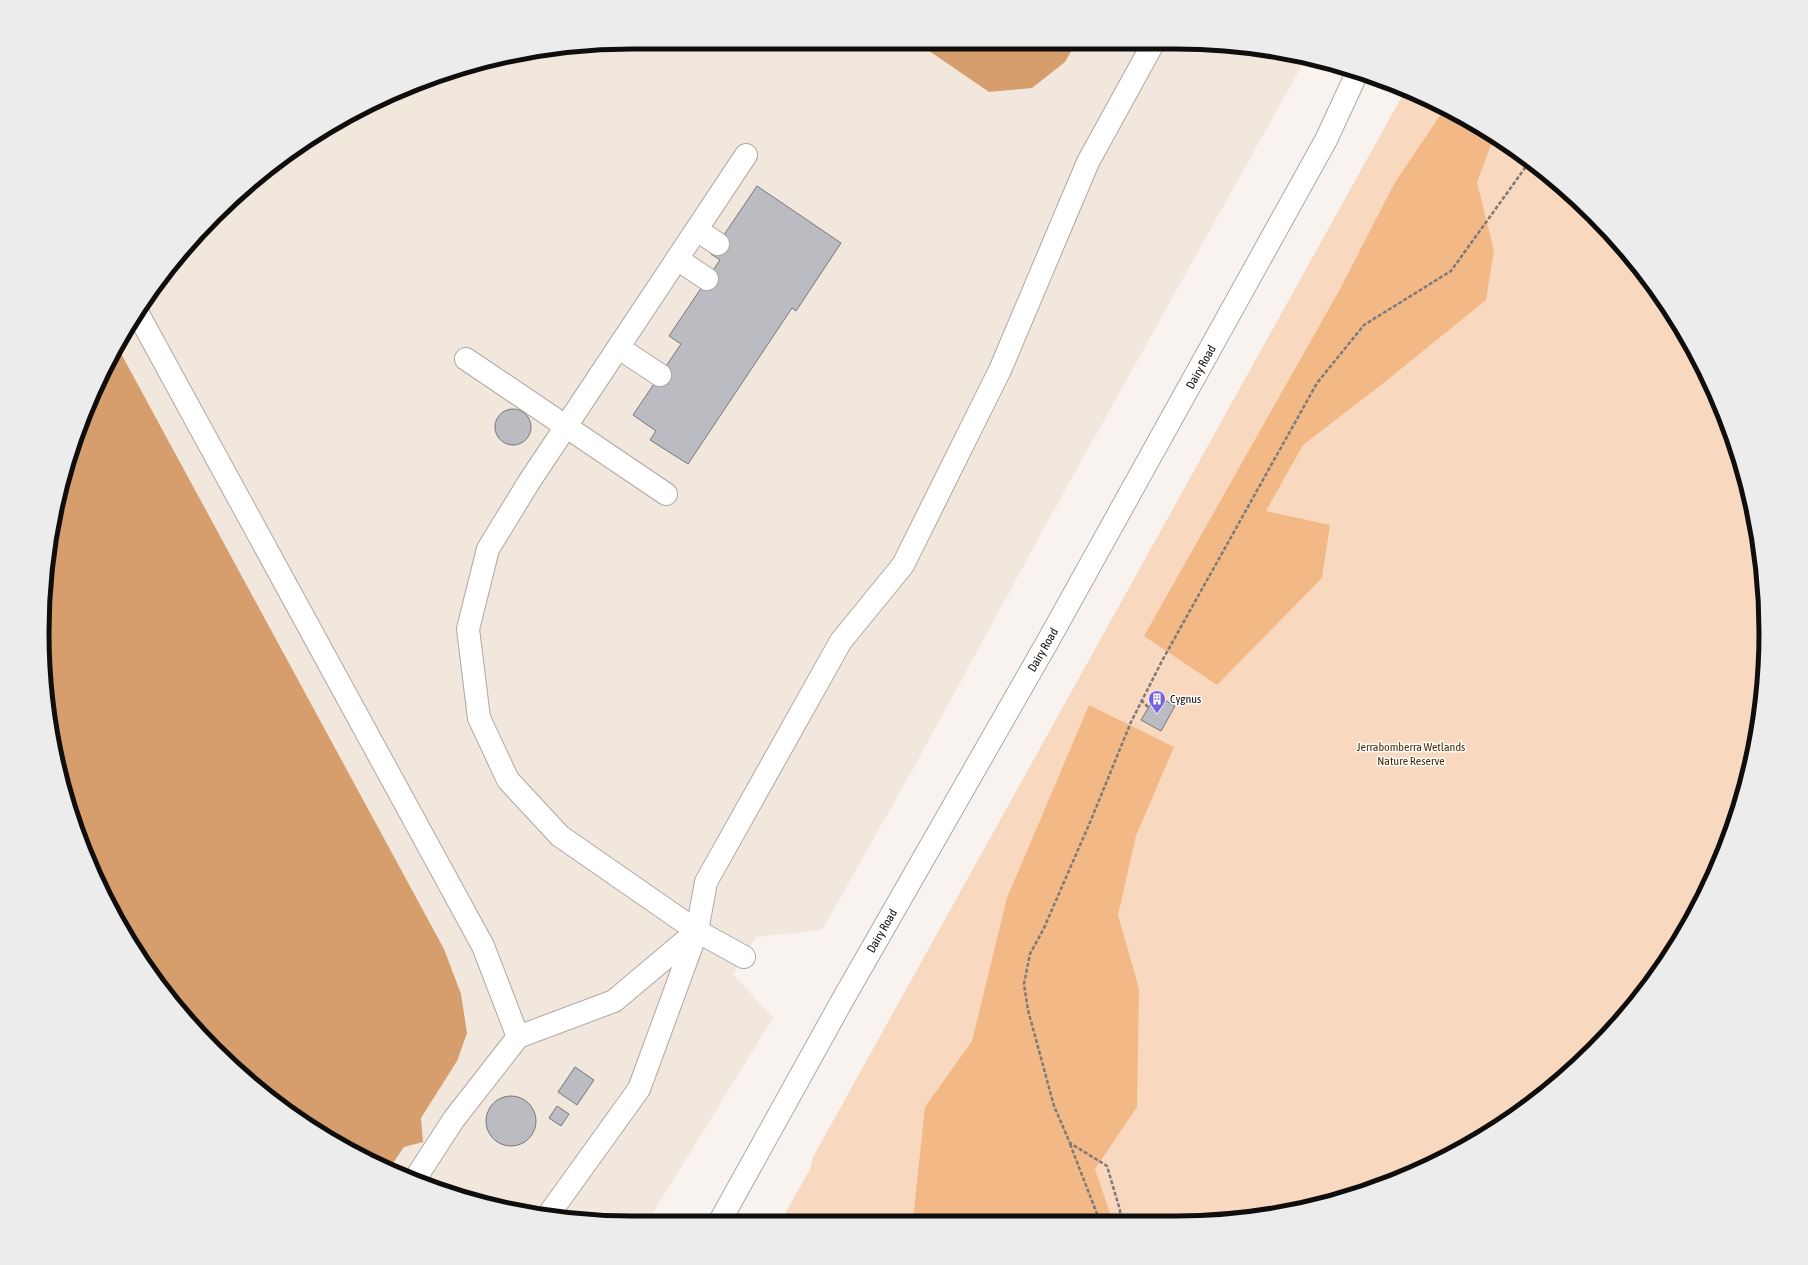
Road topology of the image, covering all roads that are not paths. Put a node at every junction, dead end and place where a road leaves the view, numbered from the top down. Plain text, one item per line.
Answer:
1 (1150, 49) edge
2 (1355, 78) edge
3 (746, 155) dead end
4 (697, 230) junction
5 (718, 244) dead end
6 (677, 259) junction
7 (707, 279) dead end
8 (141, 319) edge
9 (619, 348) junction
10 (466, 359) dead end
11 (660, 375) dead end
12 (566, 427) junction
13 (666, 494) dead end
14 (697, 931) junction
15 (744, 957) dead end
16 (518, 1036) junction
17 (417, 1175) edge
18 (552, 1210) edge
19 (723, 1216) edge

1 - 14 street
2 - 19 street, Dairy Road
3 - 4 street
4 - 5 street
4 - 6 street
6 - 7 street
6 - 9 street
8 - 16 street
9 - 11 street
9 - 12 street
10 - 12 street
12 - 13 street
12 - 14 street
14 - 15 street
14 - 16 street
14 - 18 street
16 - 17 street

